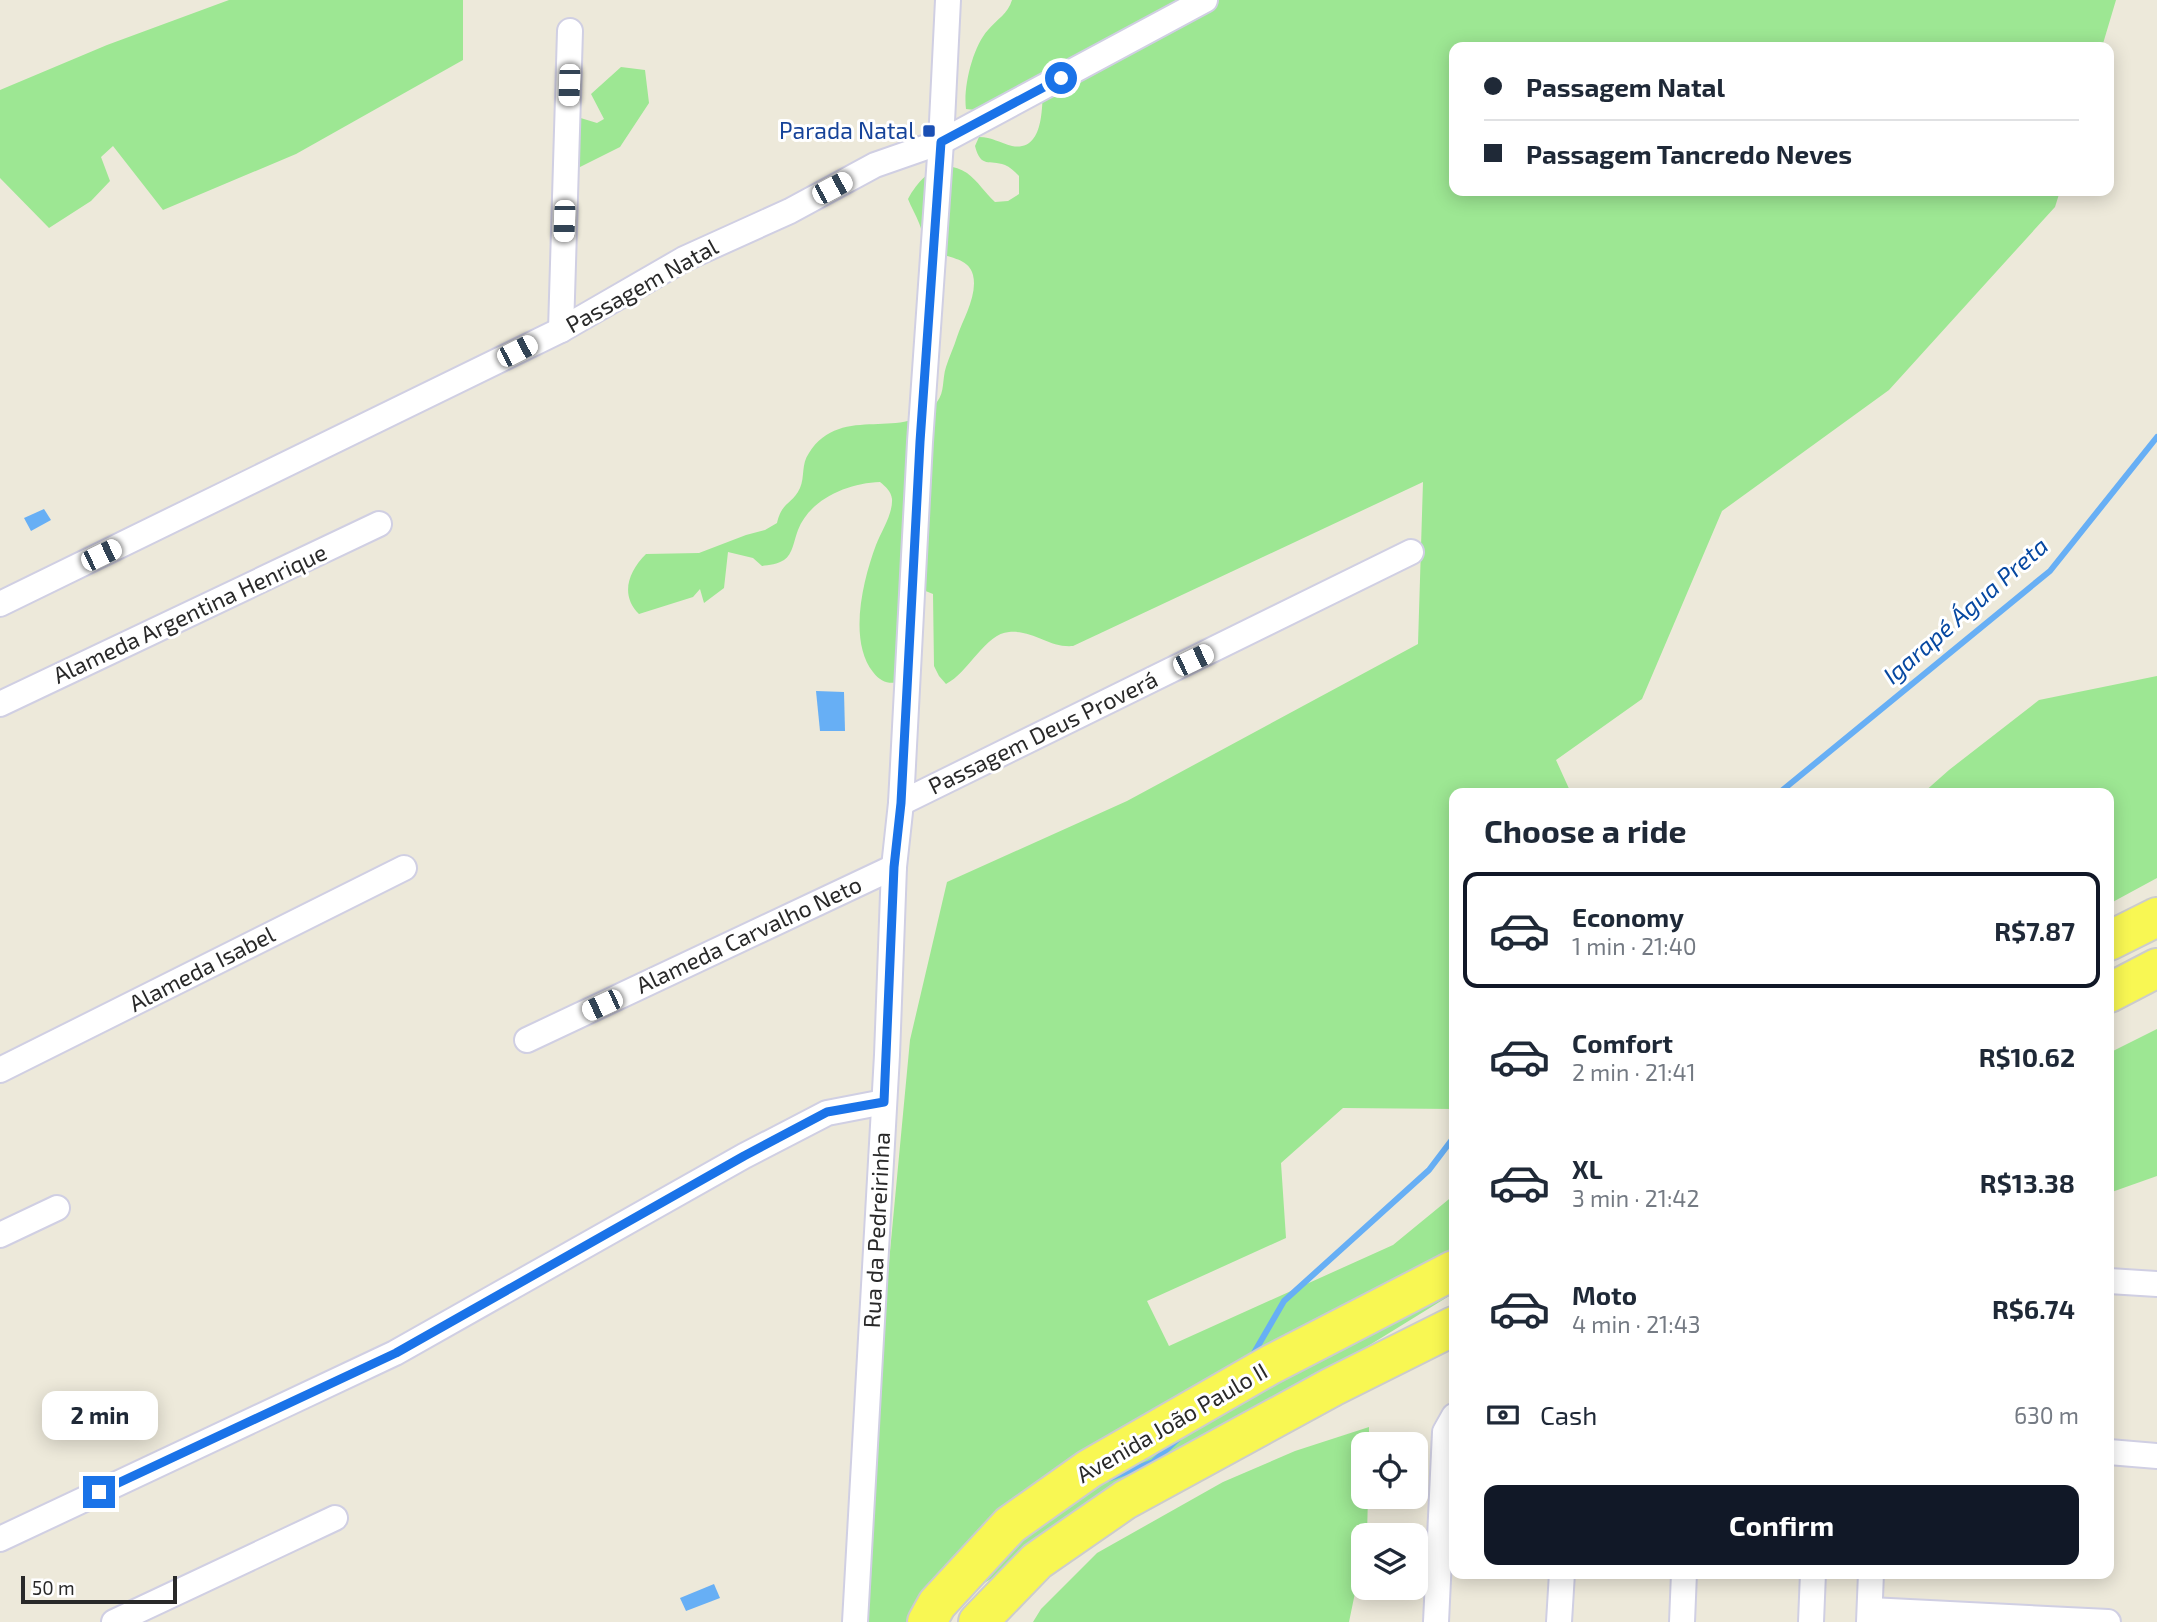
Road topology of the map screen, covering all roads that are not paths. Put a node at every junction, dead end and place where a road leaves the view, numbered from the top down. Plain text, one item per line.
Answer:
1 (948, 0) edge
2 (1205, 0) edge
3 (570, 31) dead end
4 (941, 142) junction
5 (561, 330) junction
6 (379, 524) dead end
7 (1411, 552) dead end
8 (0, 604) edge
9 (0, 704) edge
10 (901, 803) junction
11 (894, 867) junction
12 (404, 868) dead end
13 (2157, 917) edge
14 (2114, 938) edge
15 (2157, 968) edge
16 (2114, 990) edge
17 (527, 1040) dead end
18 (0, 1070) edge
19 (884, 1102) junction
20 (57, 1208) dead end
21 (0, 1235) edge
22 (1449, 1273) edge
23 (2114, 1281) edge
24 (2157, 1284) edge
25 (1449, 1328) edge
26 (1449, 1438) edge
27 (2114, 1452) edge
28 (2157, 1456) edge
29 (335, 1518) dead end
30 (0, 1539) edge
31 (1562, 1579) edge
32 (1684, 1579) edge
33 (1813, 1579) edge
34 (1871, 1579) edge
35 (1869, 1616) edge
36 (114, 1622) edge
37 (855, 1622) edge
38 (927, 1622) edge
39 (978, 1622) edge
40 (1436, 1622) edge
41 (1559, 1622) edge
42 (1682, 1622) edge
43 (1811, 1622) edge
44 (2108, 1622) edge

1 - 4 street, Rua da Pedreirinha
2 - 4 street, Passagem Natal
3 - 5 street
4 - 5 street, Passagem Natal
4 - 10 street, Rua da Pedreirinha
5 - 8 street, Passagem Natal
6 - 9 street, Alameda Argentina Henrique
7 - 10 street, Passagem Deus Proverá
10 - 11 street, Rua da Pedreirinha
11 - 17 street, Alameda Carvalho Neto
11 - 19 street, Rua da Pedreirinha
12 - 18 street, Alameda Isabel
13 - 14 main road
15 - 16 main road
19 - 30 street
19 - 37 street, Rua da Pedreirinha
20 - 21 street
22 - 38 main road, Avenida João Paulo II
23 - 24 street
25 - 39 main road, Avenida João Paulo II
26 - 40 street
27 - 28 street
29 - 36 street
31 - 41 street
32 - 42 street
33 - 43 street
34 - 35 street
35 - 44 street

